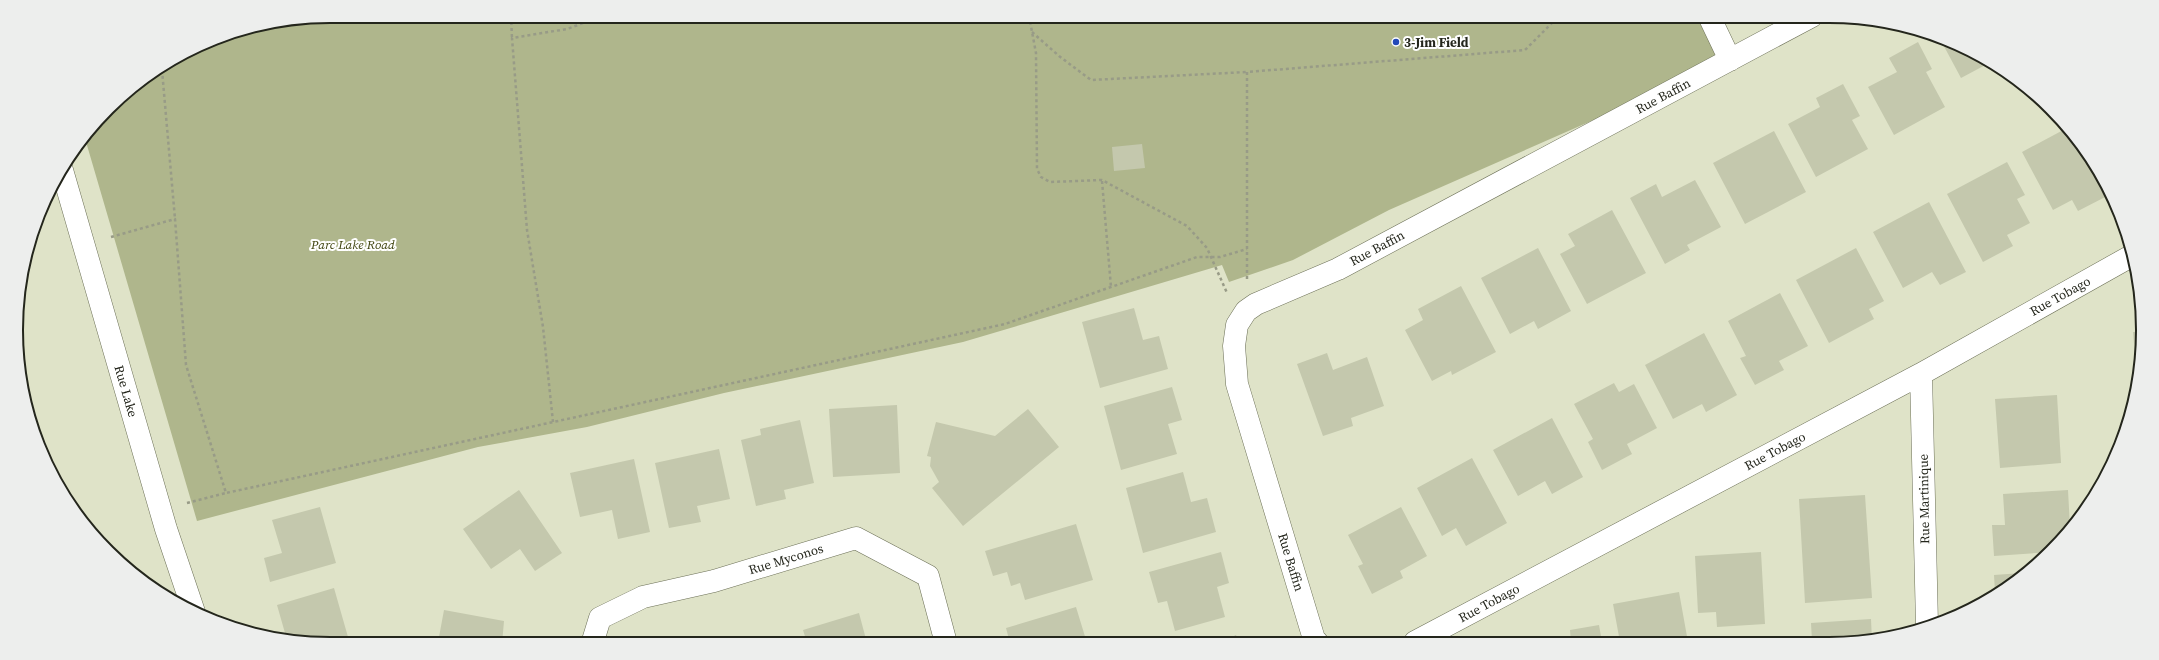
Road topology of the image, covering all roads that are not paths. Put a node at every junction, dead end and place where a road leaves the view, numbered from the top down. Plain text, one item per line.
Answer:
1 (1713, 23) edge
2 (1799, 23) edge
3 (1730, 60) junction
4 (64, 176) edge
5 (2127, 258) edge
6 (1921, 374) junction
7 (191, 604) edge
8 (1927, 621) edge
9 (594, 637) edge
10 (944, 637) edge
11 (1313, 637) edge
12 (1424, 637) edge

1 - 3 street
2 - 3 street, Rue Baffin
3 - 11 street, Rue Baffin
4 - 7 street, Rue Lake
5 - 6 street, Rue Tobago
6 - 8 street, Rue Martinique
6 - 12 street, Rue Tobago
9 - 10 street, Rue Myconos

